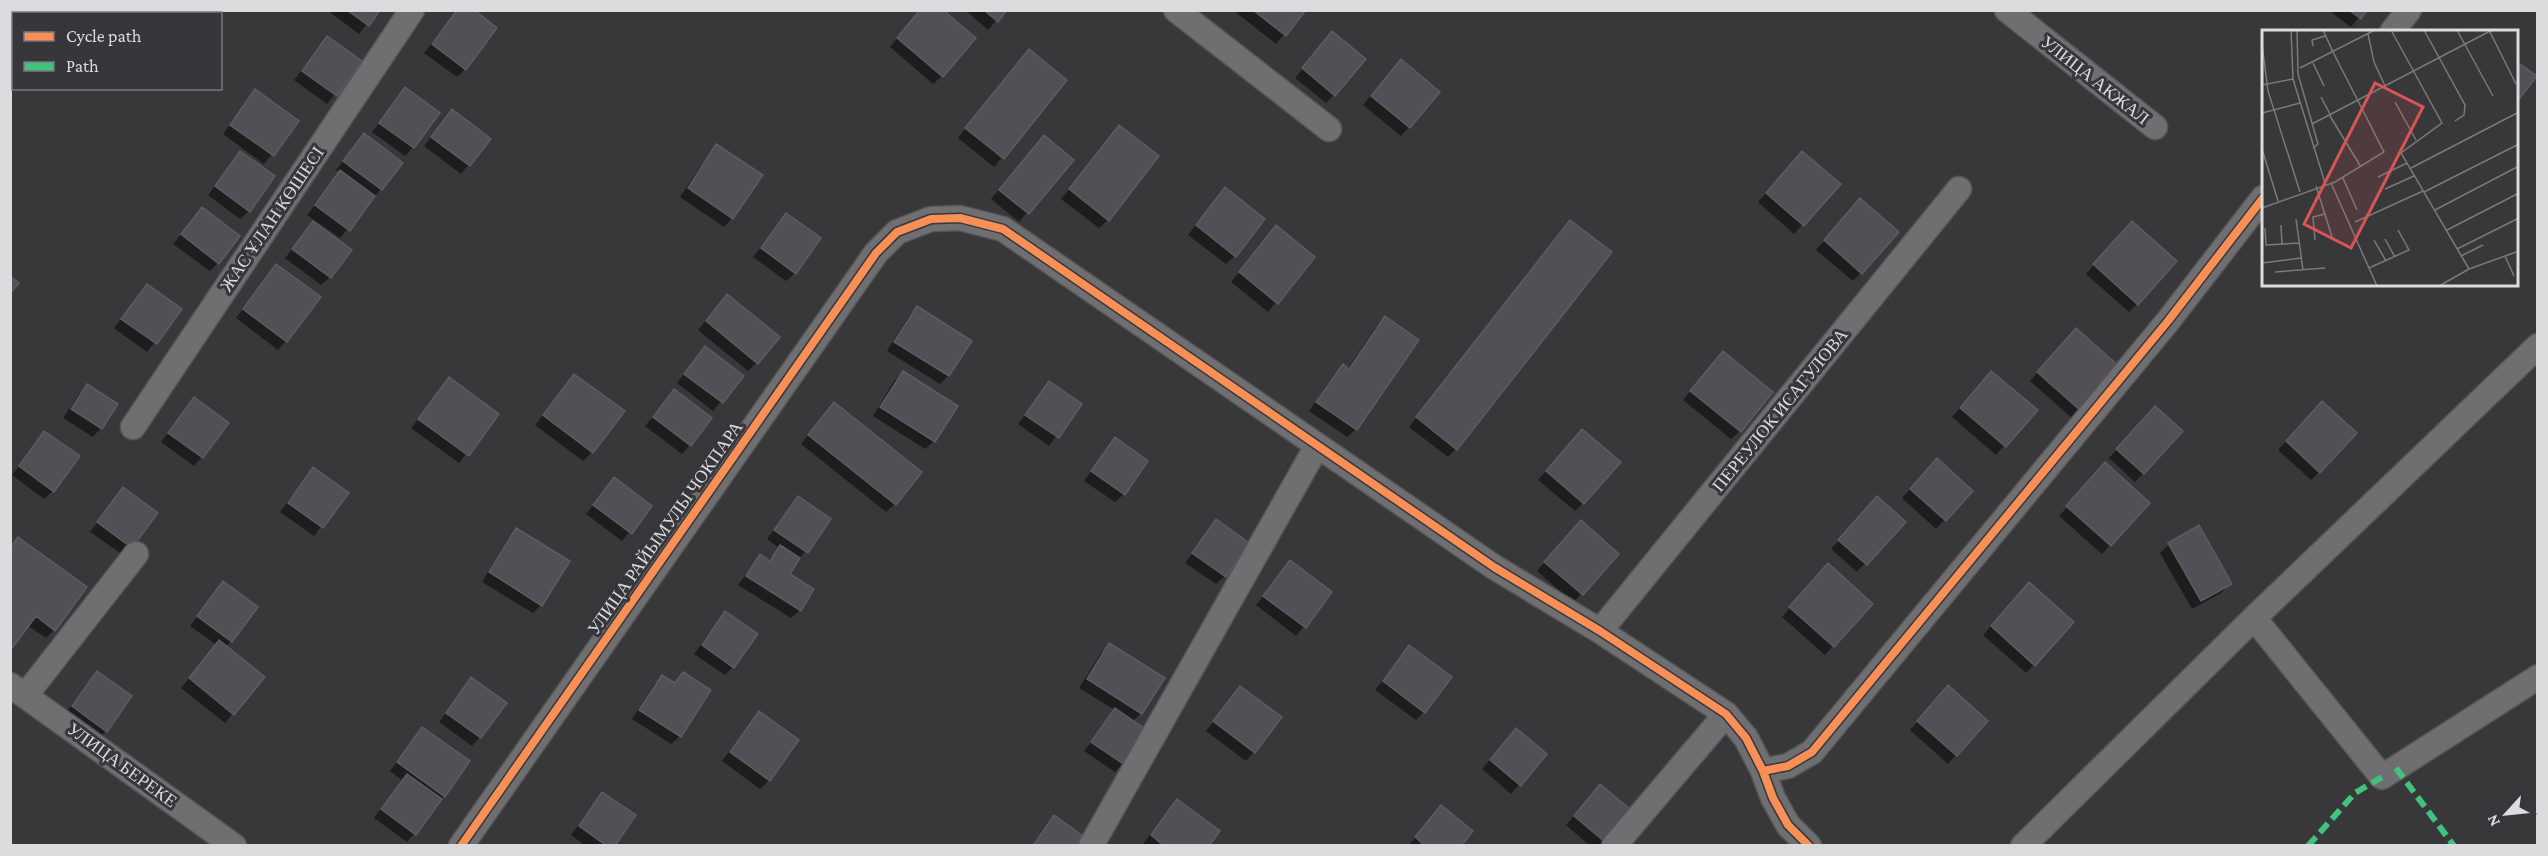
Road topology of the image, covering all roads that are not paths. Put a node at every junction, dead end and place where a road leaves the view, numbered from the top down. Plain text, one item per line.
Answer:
1 (412, 10) edge
2 (1176, 10) edge
3 (2007, 10) edge
4 (2409, 10) edge
5 (2394, 30) edge
6 (2155, 127) dead end
7 (1329, 129) dead end
8 (1959, 189) dead end
9 (2262, 199) edge
10 (2538, 346) edge
11 (134, 427) dead end
12 (1317, 446) junction
13 (136, 555) dead end
14 (2254, 618) junction
15 (1600, 631) junction
16 (2538, 677) edge
17 (18, 690) edge
18 (1726, 714) junction
19 (1762, 771) junction
20 (234, 846) edge
21 (461, 846) edge
22 (1091, 846) edge
23 (1614, 846) edge
24 (1809, 846) edge
25 (2023, 846) edge

1 - 11 street, ЖАС ҰЛАН КӨШЕСІ
2 - 7 street
3 - 6 street, УЛИЦА АКЖАЛ
4 - 5 street
8 - 15 street, ПЕРЕУЛОК ИСАГУЛОВА
9 - 19 street
10 - 14 street
12 - 15 street
12 - 21 street, УЛИЦА РАЙЫМУЛЫ ЧОКПАРА
12 - 22 street
13 - 17 street
14 - 16 street
14 - 25 street
15 - 18 street
17 - 20 street, УЛИЦА БЕРЕКЕ
18 - 19 street
18 - 23 street
19 - 24 street

